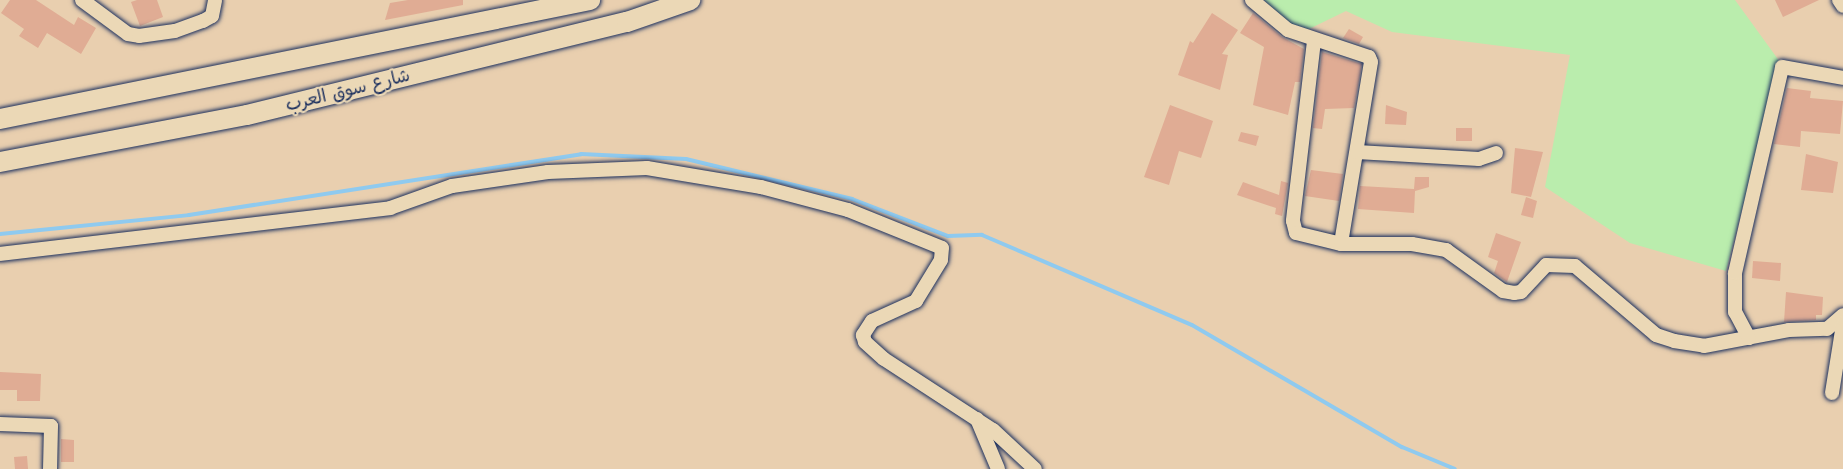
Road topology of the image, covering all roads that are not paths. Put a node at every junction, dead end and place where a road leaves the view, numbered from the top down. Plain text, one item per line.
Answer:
1 (82, 0) edge
2 (215, 0) edge
3 (590, 0) edge
4 (690, 0) edge
5 (1252, 0) edge
6 (1839, 0) edge
7 (1843, 6) edge
8 (1314, 40) junction
9 (1843, 78) edge
10 (0, 119) edge
11 (1356, 152) junction
12 (1496, 153) dead end
13 (0, 162) edge
14 (1341, 244) junction
15 (0, 254) edge
16 (1843, 315) edge
17 (1843, 324) edge
18 (1749, 338) junction
19 (1833, 393) dead end
20 (977, 419) junction
21 (0, 424) edge
22 (50, 469) edge
23 (998, 469) edge
24 (1035, 469) edge

1 - 2 street
3 - 10 main road
4 - 13 main road, شارع سوق العرب
5 - 8 street
6 - 7 street
8 - 11 street
8 - 14 street
9 - 18 street
11 - 12 street
11 - 14 street
14 - 18 street
15 - 20 street
16 - 18 street
17 - 19 street
20 - 23 street
20 - 24 street
21 - 22 street

